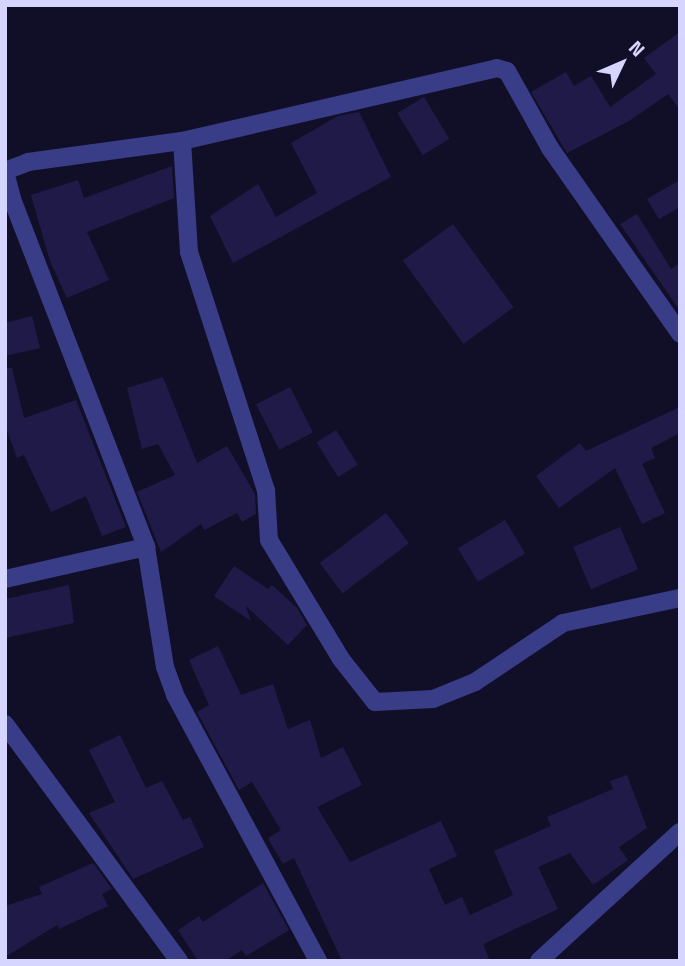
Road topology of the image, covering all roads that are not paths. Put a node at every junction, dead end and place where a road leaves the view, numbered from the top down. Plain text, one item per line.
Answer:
1 (182, 141) junction
2 (5, 171) edge
3 (680, 334) edge
4 (146, 547) junction
5 (5, 579) edge
6 (680, 598) edge
7 (5, 724) edge
8 (680, 832) edge
9 (179, 961) edge
10 (318, 961) edge
11 (539, 961) edge

1 - 2 street
1 - 3 street
1 - 6 street
2 - 4 street
4 - 5 street
4 - 10 street
7 - 9 street
8 - 11 street

